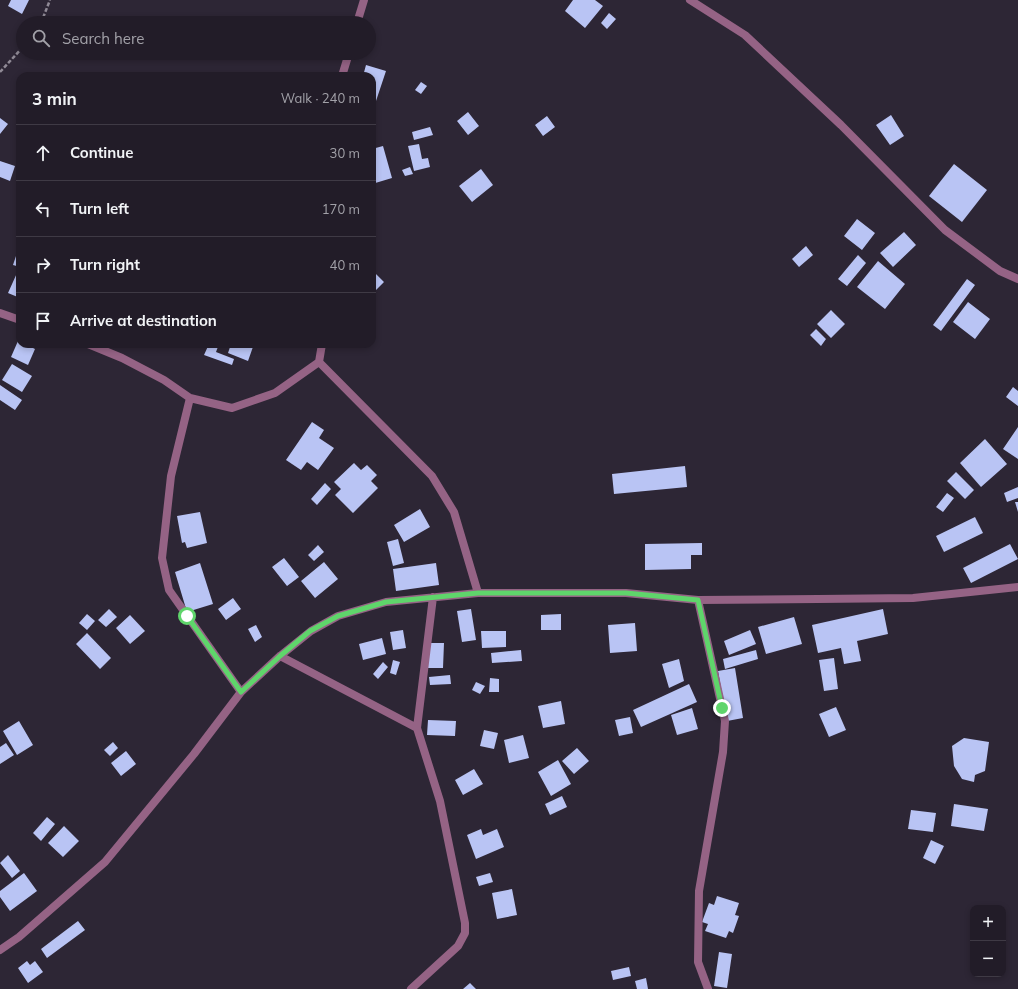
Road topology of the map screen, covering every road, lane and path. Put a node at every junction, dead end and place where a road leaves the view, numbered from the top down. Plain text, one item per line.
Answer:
1 (50, 0) edge
2 (364, 0) edge
3 (690, 0) edge
4 (44, 16) edge
5 (359, 16) edge
6 (16, 55) edge
7 (347, 60) edge
8 (0, 72) edge
9 (343, 72) edge
10 (1018, 279) edge
11 (0, 313) edge
12 (16, 319) edge
13 (98, 348) edge
14 (321, 348) edge
15 (319, 362) junction
16 (190, 398) junction
17 (1018, 587) edge
18 (478, 593) junction
19 (433, 596) junction
20 (698, 600) junction
21 (280, 656) junction
22 (241, 692) junction
23 (417, 728) junction
24 (0, 950) edge
25 (411, 989) edge
26 (708, 989) edge

1 - 4 path
2 - 5 street
3 - 10 street
6 - 8 path
7 - 9 street
11 - 12 street
13 - 16 street
14 - 15 street
15 - 16 street
15 - 18 street
16 - 22 street
17 - 20 street
18 - 19 street
18 - 20 street
19 - 21 street
19 - 23 street
20 - 26 street
21 - 22 street
21 - 23 street
22 - 24 street
23 - 25 street

